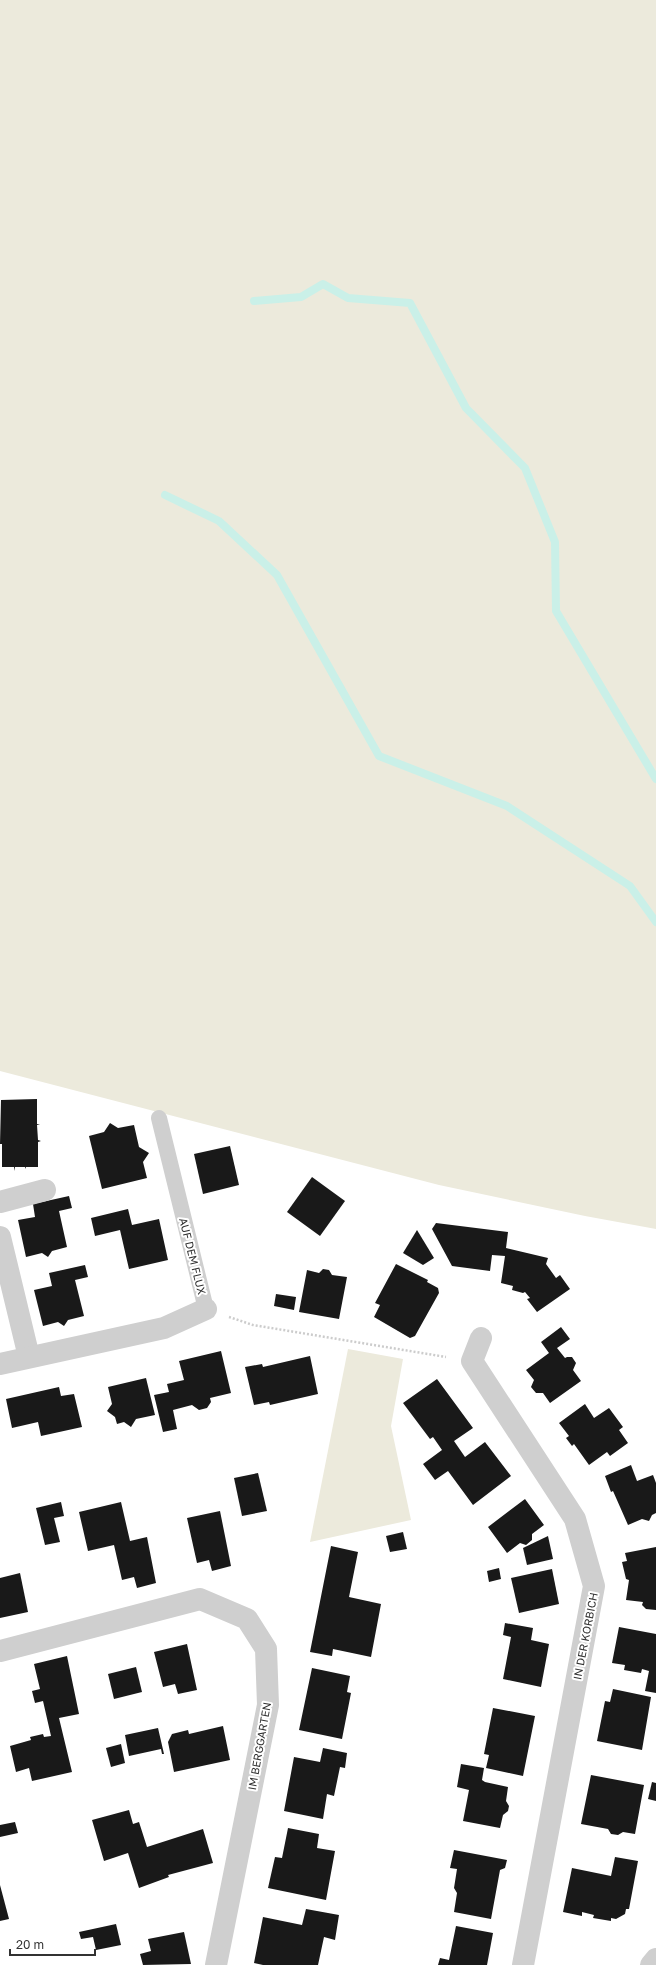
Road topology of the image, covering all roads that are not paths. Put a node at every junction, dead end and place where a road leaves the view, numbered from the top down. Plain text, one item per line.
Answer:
1 (159, 1118) dead end
2 (45, 1190) dead end
3 (0, 1202) edge
4 (0, 1238) edge
5 (206, 1309) joint
6 (481, 1338) dead end
7 (29, 1357) junction
8 (0, 1364) edge
9 (0, 1651) edge
10 (656, 1959) edge
11 (216, 1965) edge
12 (524, 1965) edge
13 (651, 1965) edge

1 - 5 lane, AUF DEM FLUX
2 - 3 street
4 - 7 street
5 - 7 street, AUF DEM FLUX
6 - 12 street, IN DER KORBICH
7 - 8 street, AUF DEM FLUX
9 - 11 street, IM BERGGARTEN
10 - 13 street

